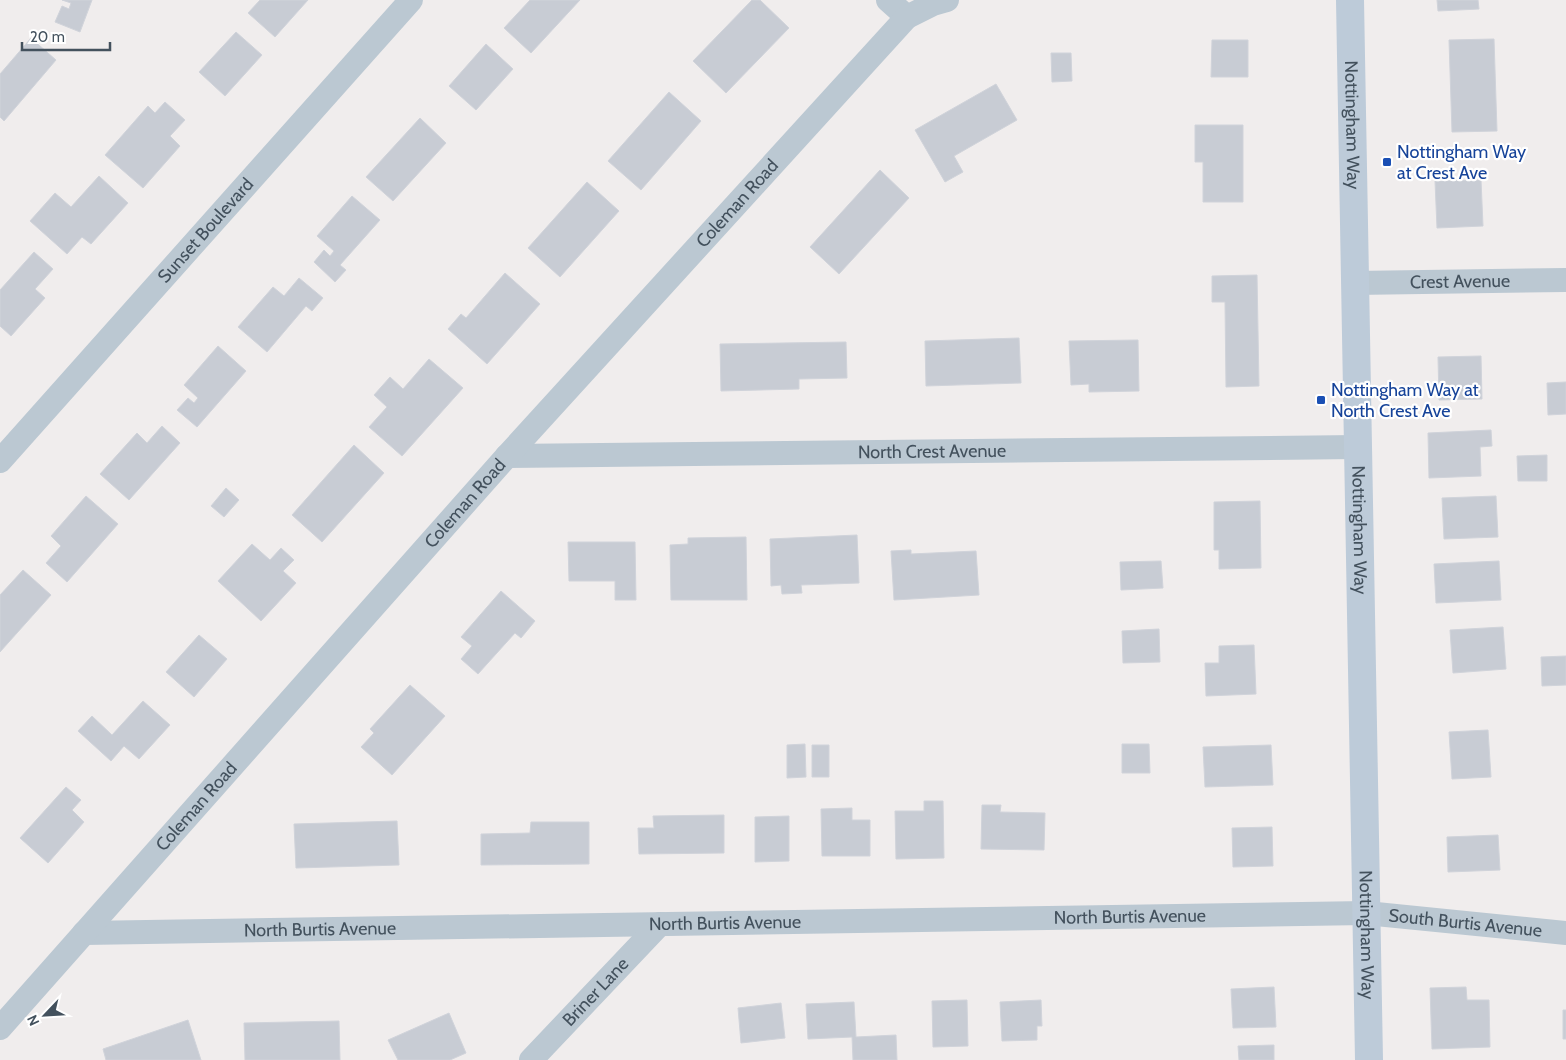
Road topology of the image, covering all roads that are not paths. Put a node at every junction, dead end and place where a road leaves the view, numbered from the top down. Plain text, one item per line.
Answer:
1 (411, 0) edge
2 (888, 0) edge
3 (947, 0) edge
4 (1350, 0) edge
5 (907, 17) junction
6 (1566, 280) edge
7 (1354, 283) junction
8 (1357, 447) junction
9 (507, 456) junction
10 (0, 461) edge
11 (1366, 913) junction
12 (660, 924) junction
13 (84, 933) junction
14 (1566, 933) edge
15 (0, 1028) edge
16 (531, 1060) edge
17 (1369, 1060) edge

1 - 10 street, Sunset Boulevard
2 - 5 street
3 - 5 street, Coleman Road
4 - 7 street, Nottingham Way
5 - 9 street, Coleman Road
6 - 7 street, Crest Avenue
7 - 8 street, Nottingham Way
8 - 9 street, North Crest Avenue
8 - 11 street, Nottingham Way
9 - 13 street, Coleman Road
11 - 12 street, North Burtis Avenue
11 - 14 street, South Burtis Avenue
11 - 17 street, Nottingham Way
12 - 13 street, North Burtis Avenue
12 - 16 street, Briner Lane
13 - 15 street, Coleman Road

